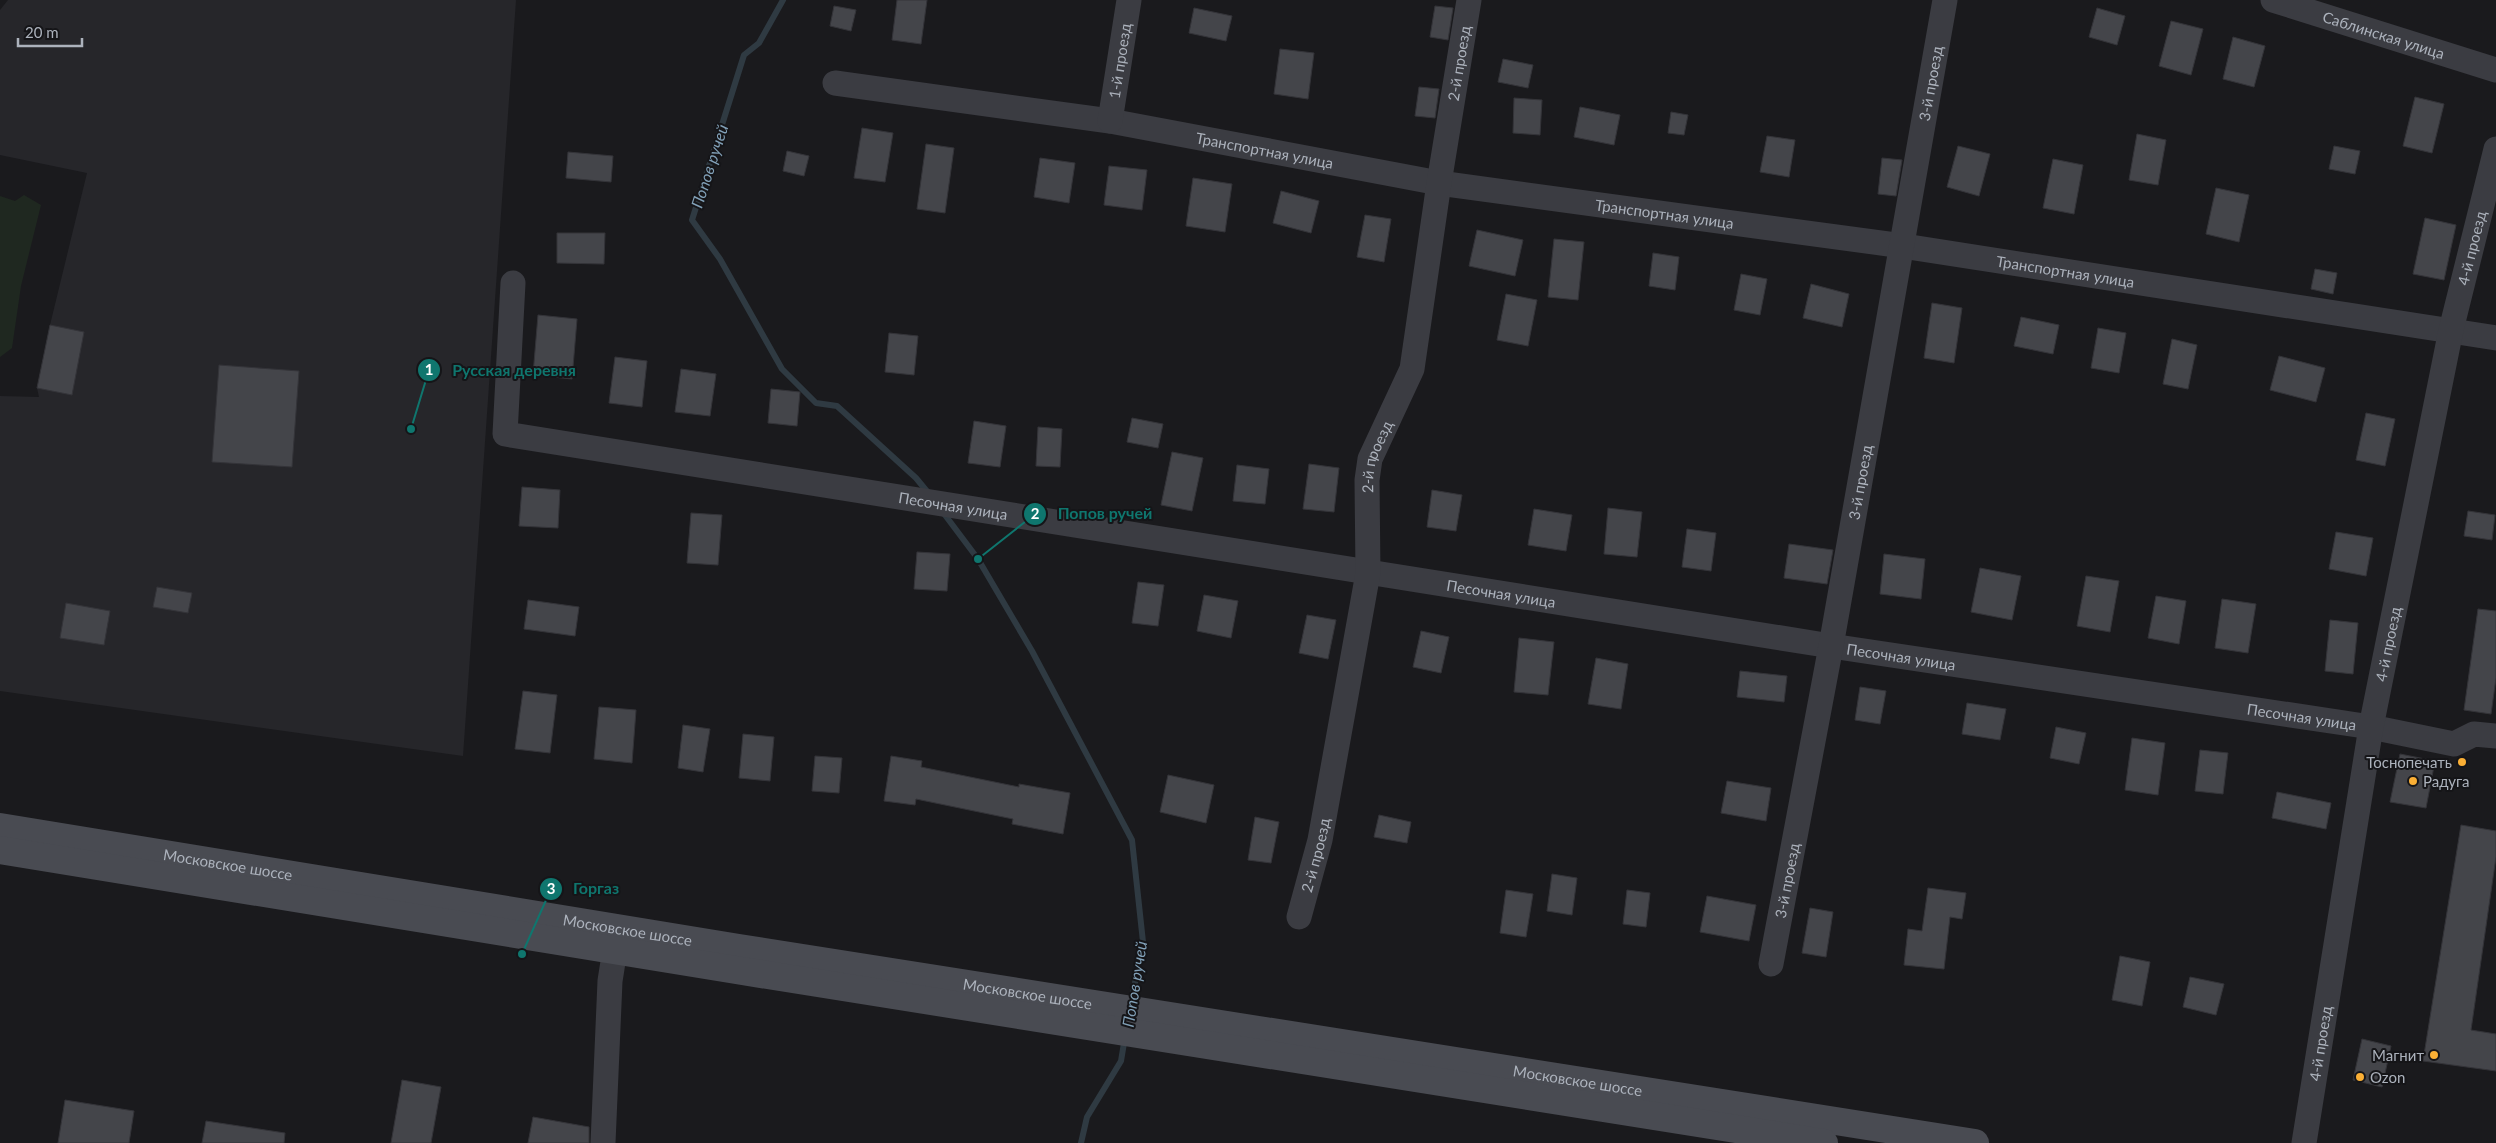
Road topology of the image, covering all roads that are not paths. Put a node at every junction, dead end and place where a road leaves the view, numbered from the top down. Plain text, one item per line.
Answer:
1 (1129, 0) edge
2 (1470, 0) edge
3 (1946, 0) edge
4 (2273, 0) edge
5 (2496, 70) edge
6 (835, 83) dead end
7 (1110, 121) junction
8 (2496, 149) edge
9 (1439, 183) junction
10 (1903, 246) junction
11 (513, 283) dead end
12 (2451, 330) junction
13 (2496, 338) edge
14 (1368, 573) junction
15 (1831, 646) junction
16 (2371, 727) junction
17 (2496, 736) edge
18 (0, 827) edge
19 (0, 850) edge
20 (1299, 917) dead end
21 (616, 939) junction
22 (1771, 964) dead end
23 (1178, 1029) junction
24 (603, 1143) edge
25 (1824, 1143) edge
26 (1975, 1143) edge
27 (2304, 1143) edge

1 - 7 street, 1-й проезд
2 - 9 street, 2-й проезд
3 - 10 street, 3-й проезд
4 - 5 street, Саблинская улица
6 - 7 street, Транспортная улица
7 - 9 street, Транспортная улица
8 - 12 street, 4-й проезд
9 - 10 street, Транспортная улица
9 - 14 street, 2-й проезд
10 - 12 street, Транспортная улица
10 - 15 street, 3-й проезд
11 - 14 street, Песочная улица
12 - 13 street, Транспортная улица
12 - 16 street, 4-й проезд
14 - 15 street, Песочная улица
14 - 20 street, 2-й проезд
15 - 16 street, Песочная улица
15 - 22 street, 3-й проезд
16 - 17 street, Песочная улица
16 - 27 street, 4-й проезд
18 - 21 main road, Московское шоссе
19 - 21 main road, Московское шоссе
21 - 23 main road, Московское шоссе
21 - 24 street
23 - 25 main road, Московское шоссе
23 - 26 main road, Московское шоссе

